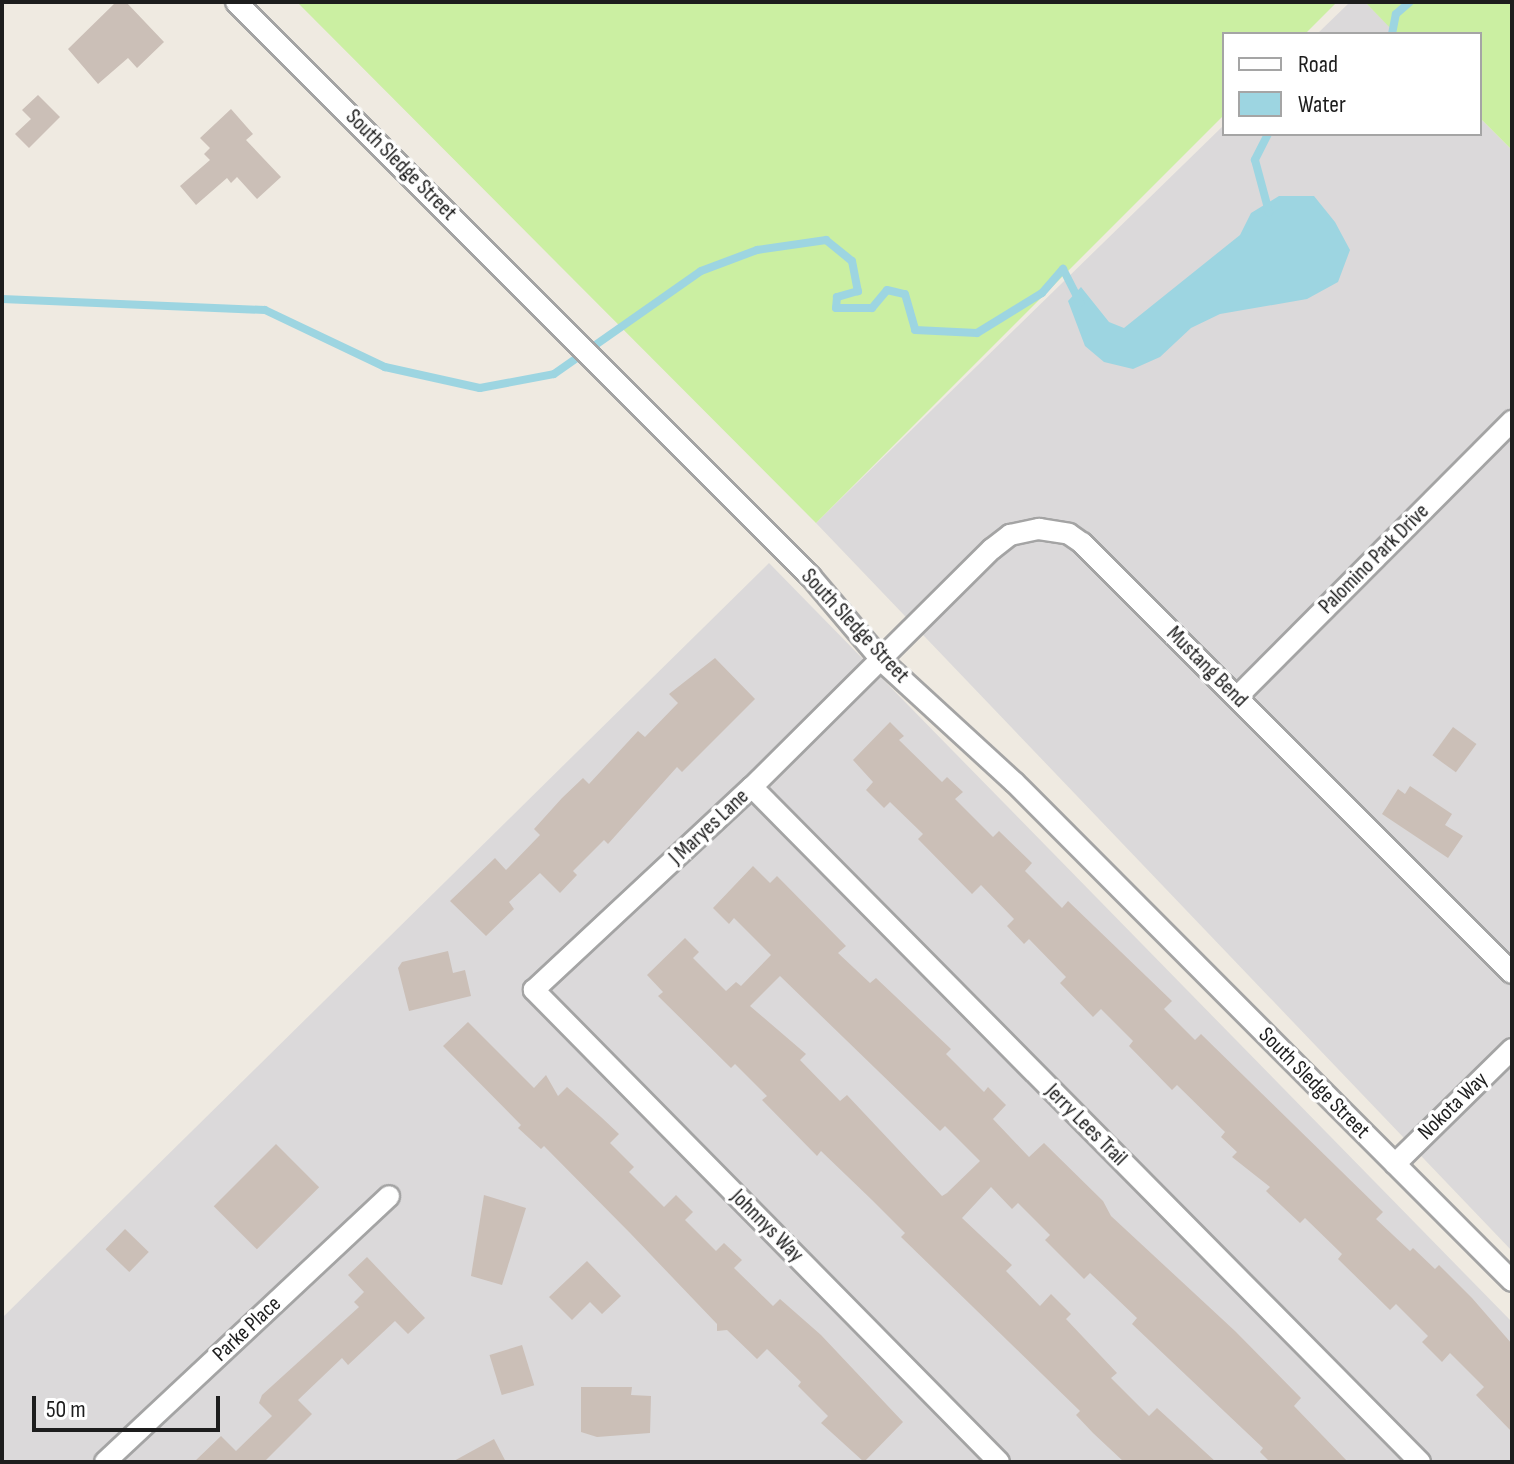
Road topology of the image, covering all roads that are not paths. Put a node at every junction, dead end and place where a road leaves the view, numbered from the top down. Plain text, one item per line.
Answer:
1 (236, 2) edge
2 (1508, 432) edge
3 (883, 662) junction
4 (1237, 697) junction
5 (752, 787) junction
6 (1512, 973) edge
7 (534, 990) joint
8 (1512, 1049) edge
9 (1395, 1164) junction
10 (389, 1196) dead end
11 (1512, 1281) edge
12 (105, 1462) edge
13 (999, 1462) edge
14 (1420, 1462) edge

1 - 3 street, South Sledge Street
2 - 4 street, Palomino Park Drive
3 - 4 street, Mustang Bend
3 - 5 street, J Maryes Lane
3 - 9 street, South Sledge Street
4 - 6 street, Mustang Bend
5 - 7 street, J Maryes Lane
5 - 14 street, Jerry Lees Trail
7 - 13 street, Johnnys Way
8 - 9 street, Nokota Way
9 - 11 street, South Sledge Street
10 - 12 street, Parke Place

